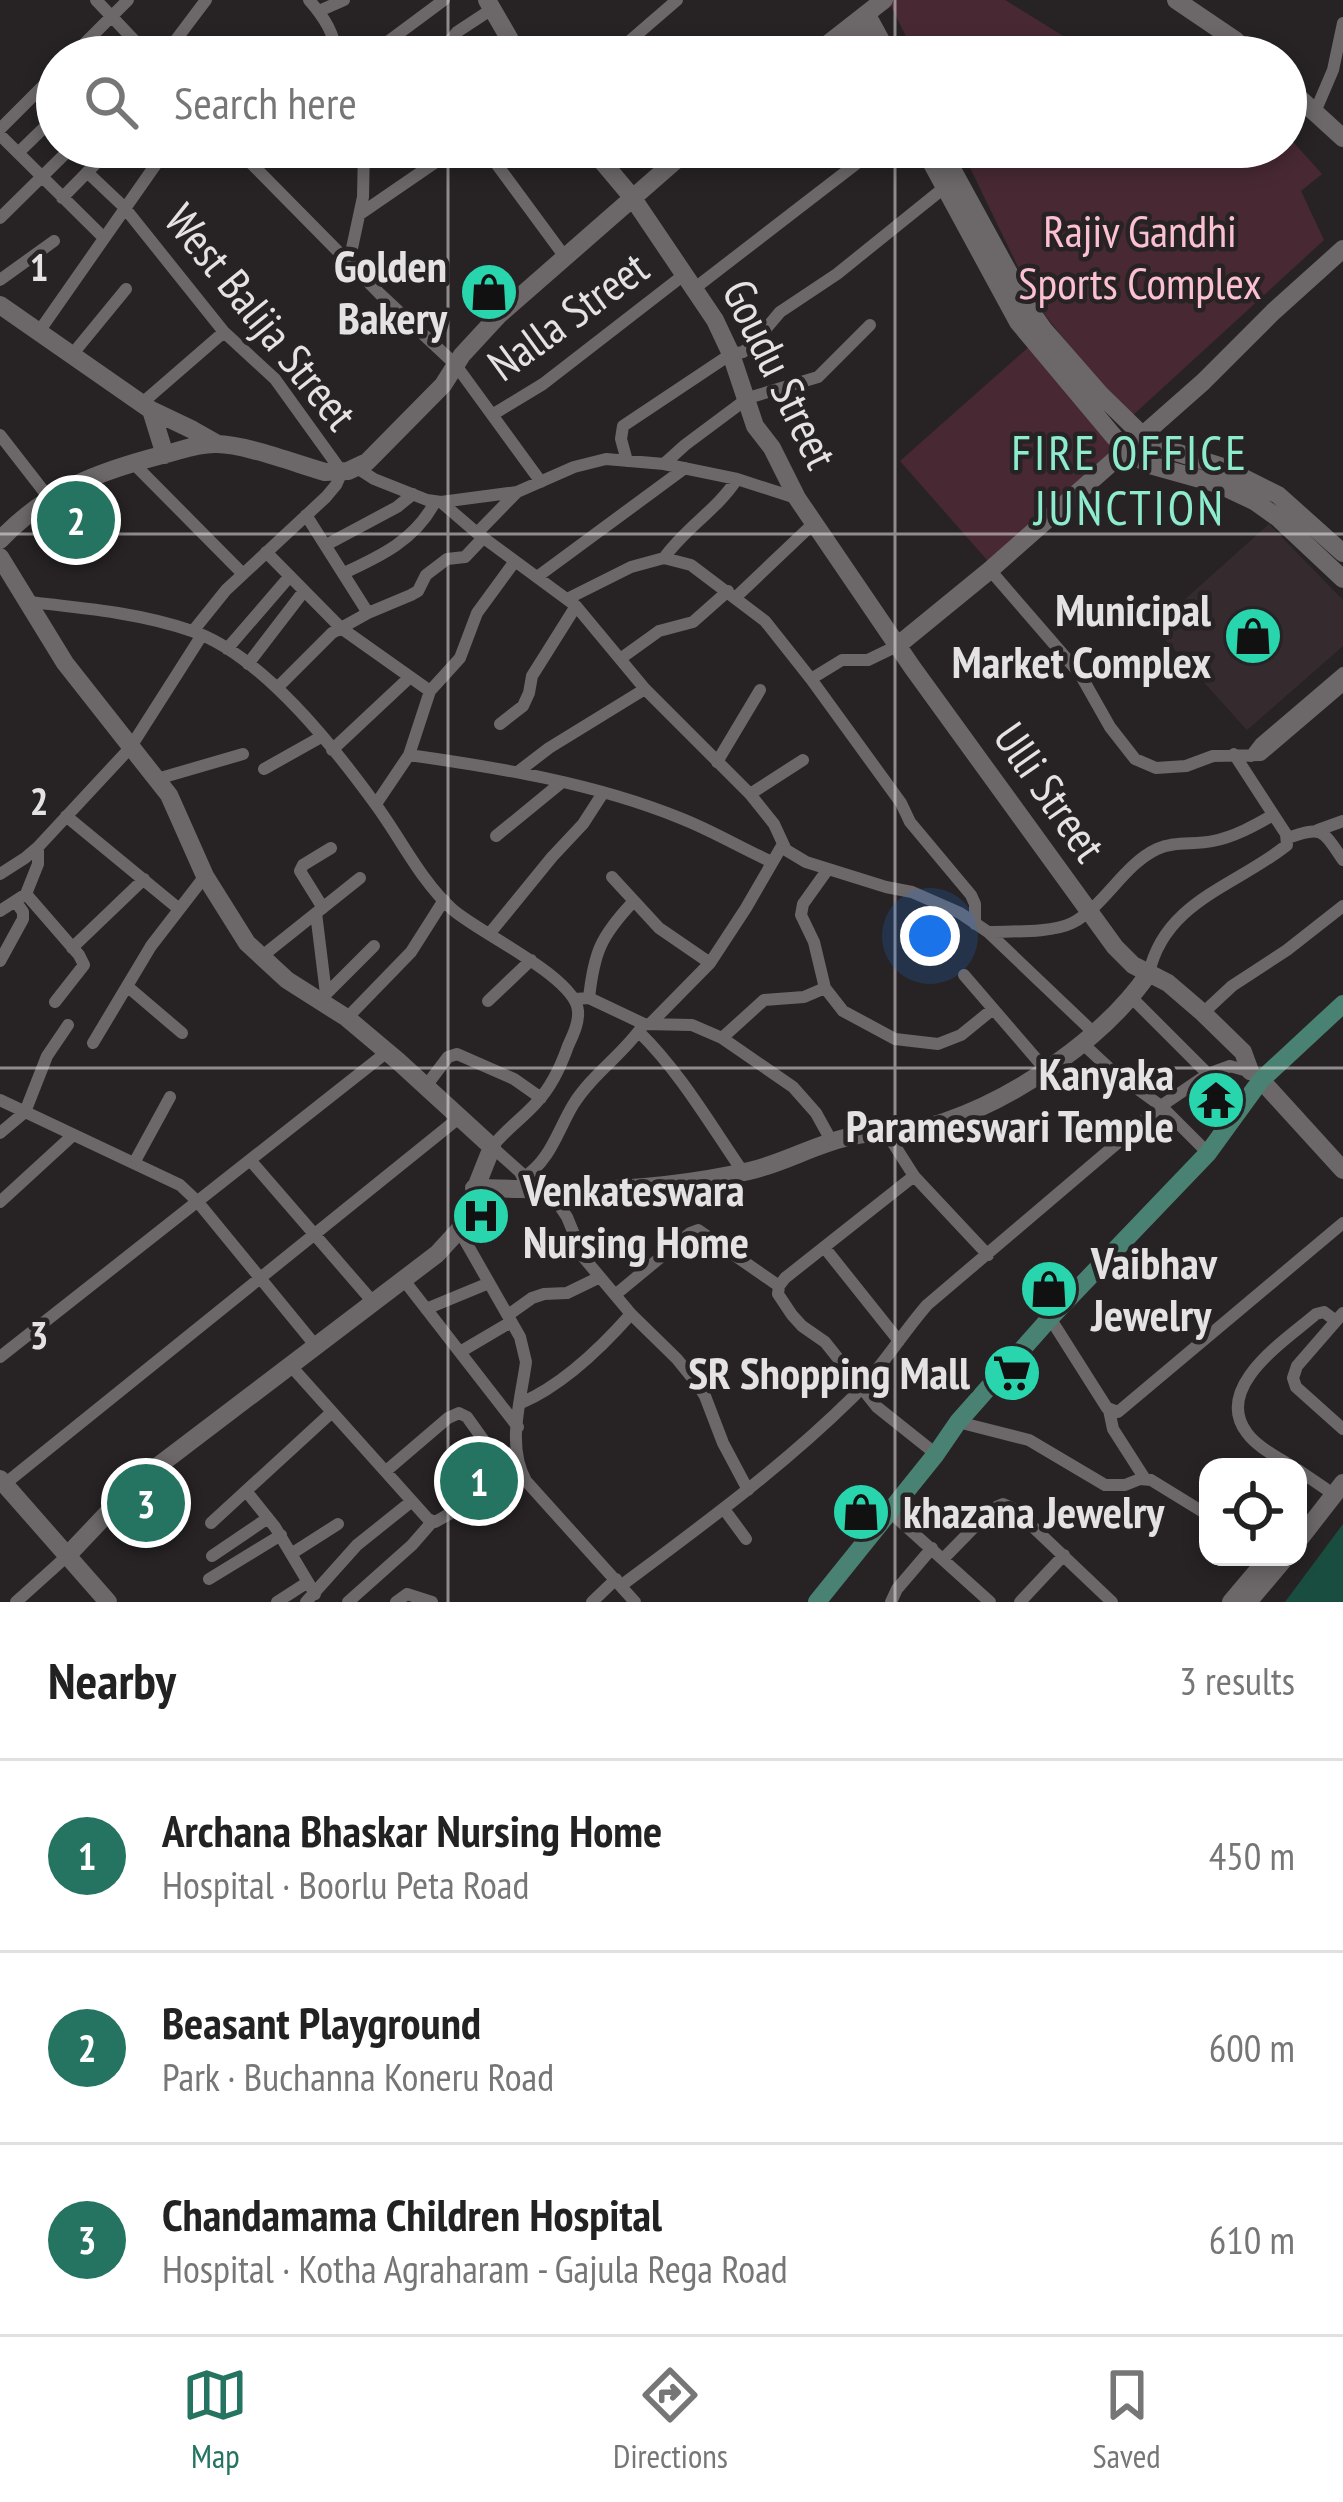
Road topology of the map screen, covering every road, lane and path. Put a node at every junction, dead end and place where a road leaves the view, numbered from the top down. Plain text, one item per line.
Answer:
1 (96, 0) edge
2 (128, 0) edge
3 (206, 0) edge
4 (344, 0) edge
5 (444, 0) edge
6 (677, 0) edge
7 (884, 0) edge
8 (1176, 0) edge
9 (490, 4) edge
10 (314, 5) edge
11 (111, 16) junction
12 (860, 20) junction
13 (1343, 22) edge
14 (91, 36) edge
15 (130, 36) edge
16 (179, 36) edge
17 (332, 36) edge
18 (395, 36) edge
19 (454, 36) edge
20 (508, 36) edge
21 (635, 36) edge
22 (839, 36) edge
23 (865, 36) edge
24 (873, 36) edge
25 (1229, 36) edge
26 (36, 94) edge
27 (1307, 104) edge
28 (1316, 112) junction
29 (0, 132) edge
30 (36, 135) edge
31 (1343, 137) edge
32 (18, 153) junction
33 (50, 168) edge
34 (91, 168) edge
35 (153, 168) edge
36 (256, 168) edge
37 (364, 168) edge
38 (426, 168) edge
39 (500, 168) edge
40 (608, 168) edge
41 (666, 168) edge
42 (849, 168) edge
43 (934, 168) edge
44 (951, 168) edge
45 (87, 172) junction
46 (41, 177) junction
47 (944, 188) junction
48 (632, 197) junction
49 (62, 198) junction
50 (124, 207) junction
51 (359, 214) junction
52 (0, 218) edge
53 (104, 237) junction
54 (54, 241) dead end
55 (1343, 249) edge
56 (565, 256) junction
57 (350, 262) junction
58 (0, 280) edge
59 (690, 281) junction
60 (126, 289) dead end
61 (0, 305) edge
62 (870, 325) dead end
63 (224, 332) junction
64 (38, 333) junction
65 (1038, 335) junction
66 (731, 354) junction
67 (71, 356) junction
68 (455, 364) junction
69 (748, 398) junction
70 (146, 407) junction
71 (492, 415) junction
72 (1, 434) edge
73 (1143, 436) junction
74 (216, 443) junction
75 (1126, 451) junction
76 (165, 455) junction
77 (626, 461) junction
78 (132, 462) junction
79 (664, 464) junction
80 (686, 468) junction
81 (350, 470) junction
82 (737, 479) junction
83 (541, 482) junction
84 (517, 492) junction
85 (412, 494) junction
86 (49, 498) junction
87 (797, 498) junction
88 (438, 502) junction
89 (306, 515) junction
90 (815, 522) junction
91 (480, 536) junction
92 (0, 540) edge
93 (326, 545) junction
94 (266, 552) junction
95 (1343, 553) edge
96 (0, 557) edge
97 (664, 558) junction
98 (515, 561) junction
99 (990, 570) junction
100 (344, 573) junction
101 (243, 574) junction
102 (290, 576) junction
103 (537, 577) junction
104 (1343, 579) edge
105 (304, 590) junction
106 (732, 594) junction
107 (29, 602) junction
108 (573, 602) junction
109 (368, 613) junction
110 (341, 628) junction
111 (197, 633) junction
112 (897, 646) junction
113 (227, 649) junction
114 (620, 659) junction
115 (248, 664) junction
116 (1343, 673) edge
117 (410, 676) junction
118 (812, 679) junction
119 (1343, 685) edge
120 (278, 688) junction
121 (645, 689) junction
122 (760, 690) dead end
123 (430, 691) junction
124 (500, 724) dead end
125 (321, 737) junction
126 (130, 748) junction
127 (332, 750) junction
128 (242, 754) dead end
129 (1234, 754) junction
130 (409, 755) junction
131 (1251, 756) junction
132 (803, 760) dead end
133 (717, 762) junction
134 (264, 769) dead end
135 (519, 771) junction
136 (157, 778) junction
137 (562, 782) junction
138 (603, 794) junction
139 (750, 794) junction
140 (376, 804) junction
141 (1273, 815) junction
142 (66, 816) junction
143 (1343, 820) edge
144 (1318, 830) junction
145 (496, 836) dead end
146 (1288, 838) junction
147 (783, 844) junction
148 (38, 847) junction
149 (331, 848) dead end
150 (1343, 860) edge
151 (772, 862) junction
152 (828, 869) junction
153 (0, 874) edge
154 (205, 876) junction
155 (612, 877) dead end
156 (360, 878) dead end
157 (144, 879) junction
158 (21, 898) junction
159 (444, 900) junction
160 (633, 902) junction
161 (1343, 906) edge
162 (179, 908) junction
163 (319, 910) junction
164 (0, 911) edge
165 (1087, 911) junction
166 (975, 923) junction
167 (988, 932) junction
168 (490, 933) junction
169 (374, 946) dead end
170 (72, 948) junction
171 (261, 957) junction
172 (531, 960) junction
173 (0, 961) edge
174 (710, 963) junction
175 (1149, 973) junction
176 (964, 975) dead end
177 (128, 988) junction
178 (825, 988) junction
179 (323, 997) junction
180 (1132, 998) junction
181 (582, 999) junction
182 (488, 1000) dead end
183 (55, 1002) dead end
184 (1343, 1004) edge
185 (993, 1009) junction
186 (1203, 1012) junction
187 (347, 1018) junction
188 (68, 1025) dead end
189 (644, 1026) junction
190 (182, 1033) dead end
191 (722, 1037) junction
192 (1088, 1038) junction
193 (93, 1043) dead end
194 (387, 1052) junction
195 (1045, 1069) junction
196 (1208, 1074) junction
197 (1256, 1076) junction
198 (426, 1086) junction
199 (170, 1097) dead end
200 (542, 1098) junction
201 (0, 1100) edge
202 (1161, 1106) junction
203 (25, 1112) junction
204 (460, 1117) junction
205 (886, 1132) junction
206 (0, 1133) edge
207 (72, 1136) junction
208 (832, 1142) junction
209 (492, 1147) junction
210 (1208, 1153) junction
211 (250, 1160) junction
212 (134, 1163) junction
213 (1343, 1170) edge
214 (743, 1172) junction
215 (914, 1176) junction
216 (526, 1182) junction
217 (474, 1188) junction
218 (549, 1189) junction
219 (0, 1202) edge
220 (197, 1202) junction
221 (1343, 1222) edge
222 (459, 1230) junction
223 (314, 1235) junction
224 (824, 1247) junction
225 (988, 1255) junction
226 (600, 1277) junction
227 (404, 1279) junction
228 (260, 1280) junction
229 (489, 1283) junction
230 (779, 1286) junction
231 (615, 1295) junction
232 (373, 1302) junction
233 (426, 1309) junction
234 (631, 1314) junction
235 (1339, 1317) edge
236 (510, 1318) junction
237 (1050, 1318) junction
238 (899, 1341) junction
239 (315, 1346) junction
240 (460, 1352) junction
241 (0, 1357) edge
242 (290, 1365) junction
243 (861, 1388) junction
244 (521, 1402) junction
245 (1109, 1410) junction
246 (332, 1412) junction
247 (958, 1422) junction
248 (518, 1427) junction
249 (1343, 1429) edge
250 (936, 1454) junction
251 (1279, 1458) edge
252 (1343, 1469) edge
253 (386, 1471) junction
254 (521, 1472) junction
255 (1307, 1474) edge
256 (1145, 1479) junction
257 (1, 1484) edge
258 (1335, 1486) edge
259 (748, 1490) junction
260 (246, 1491) junction
261 (412, 1502) junction
262 (467, 1504) dead end
263 (724, 1509) junction
264 (1199, 1509) edge
265 (889, 1511) junction
266 (1307, 1514) edge
267 (268, 1518) junction
268 (432, 1522) junction
269 (212, 1523) dead end
270 (338, 1524) dead end
271 (1307, 1528) edge
272 (280, 1535) junction
273 (746, 1539) dead end
274 (932, 1548) junction
275 (291, 1554) junction
276 (1064, 1555) junction
277 (212, 1556) dead end
278 (66, 1557) junction
279 (944, 1559) junction
280 (1261, 1566) edge
281 (1278, 1566) edge
282 (209, 1579) dead end
283 (619, 1582) junction
284 (310, 1593) edge
285 (16, 1602) edge
286 (108, 1602) edge
287 (277, 1602) edge
288 (348, 1602) edge
289 (396, 1602) edge
290 (432, 1602) edge
291 (592, 1602) edge
292 (635, 1602) edge
293 (818, 1602) edge
294 (890, 1602) edge
295 (991, 1602) edge
296 (1020, 1602) edge
297 (1112, 1602) edge
298 (1231, 1602) edge
299 (1248, 1602) edge

1 - 11 street
2 - 11 street
3 - 16 street
4 - 10 street
5 - 18 street
6 - 21 street
7 - 12 street
8 - 25 street
9 - 19 street
9 - 20 street
10 - 17 street
11 - 14 street
11 - 15 street
12 - 22 street
12 - 23 street
12 - 24 street
13 - 28 street
26 - 29 street
27 - 28 street
28 - 31 street
29 - 32 street
30 - 32 street
32 - 46 street
33 - 46 street
34 - 45 street
35 - 50 street
36 - 57 street
37 - 51 street
38 - 51 street
39 - 56 street
40 - 48 street, Goudu Street
41 - 48 street
42 - 59 street, Nalla Street
43 - 47 street
44 - 65 street
45 - 49 street
45 - 50 street, West Balija Street
46 - 49 street
46 - 52 street
47 - 65 street
47 - 66 street
48 - 56 street
48 - 59 street, Goudu Street
49 - 53 street
50 - 53 street
50 - 63 street, West Balija Street
51 - 57 street
53 - 64 street
54 - 58 street
55 - 73 street
56 - 68 street
57 - 68 street
59 - 66 street, Goudu Street
59 - 71 street, Nalla Street
60 - 67 street
61 - 64 street
62 - 69 street
63 - 70 street
63 - 81 street, West Balija Street
64 - 67 street
65 - 73 street
65 - 75 street
66 - 69 street, Goudu Street
66 - 77 street
67 - 70 street
68 - 71 street
68 - 81 street
69 - 79 street
69 - 87 street, Goudu Street
70 - 74 street
70 - 76 street
71 - 83 street
72 - 86 street
73 - 75 street
73 - 95 street
74 - 76 street
74 - 81 street
75 - 99 street
75 - 104 street
76 - 78 street
77 - 79 street
77 - 83 street
78 - 86 street
78 - 101 street
79 - 80 street
80 - 82 street
80 - 103 street
81 - 85 street
81 - 89 street
82 - 87 street
82 - 97 street
83 - 84 street
84 - 88 street
84 - 91 street
85 - 88 street
85 - 93 street
86 - 92 street
87 - 90 street, Goudu Street
88 - 91 street
88 - 100 street
89 - 93 street
89 - 94 street
90 - 106 street
90 - 112 street, Goudu Street
91 - 98 street
91 - 109 street
93 - 100 street
94 - 101 street
94 - 102 street
96 - 107 street
97 - 106 street
97 - 108 street
98 - 103 street
98 - 123 street
99 - 112 street
99 - 129 street
100 - 109 street
101 - 111 street
102 - 105 street
102 - 113 street
103 - 108 street
105 - 110 street
105 - 115 street
106 - 114 street
106 - 118 street
107 - 111 street
107 - 126 street
108 - 114 street
108 - 124 street
109 - 110 street
110 - 117 street
110 - 120 street
111 - 113 street
111 - 126 street
112 - 118 street
112 - 165 street, Ulli Street
113 - 115 street
114 - 121 street
115 - 120 street
116 - 131 street
117 - 123 street
117 - 127 street
118 - 166 street
119 - 131 street
120 - 125 street
121 - 133 street
121 - 135 street
122 - 133 street
123 - 130 street
125 - 127 street
125 - 134 street
126 - 136 street
126 - 142 street
127 - 140 street
128 - 136 street
129 - 131 street
129 - 141 street
130 - 135 street
130 - 140 street
132 - 139 street
133 - 139 street
135 - 137 street
136 - 154 street
137 - 138 street
137 - 145 street
138 - 151 street
138 - 168 street
139 - 147 street
140 - 159 street
141 - 146 street
141 - 165 street
142 - 148 street
142 - 157 street
143 - 144 street
144 - 146 street
144 - 150 street
146 - 175 street
147 - 151 street
147 - 152 street
148 - 153 street
148 - 158 street
149 - 163 street
151 - 174 street
152 - 166 street
152 - 178 street
154 - 162 street
154 - 171 street
155 - 160 street
156 - 163 street
157 - 162 street
157 - 170 street
158 - 164 street
158 - 170 street
158 - 173 street
159 - 168 street
159 - 187 street
160 - 174 street
160 - 181 street
161 - 186 street
162 - 177 street
163 - 171 street
163 - 179 street
165 - 167 street
165 - 175 street, Ulli Street
166 - 167 street
167 - 192 street
168 - 172 street
169 - 179 street
170 - 183 street
171 - 179 street
172 - 181 street
172 - 182 street
174 - 189 street
175 - 180 street
175 - 186 street, Ulli Street
176 - 185 street
177 - 190 street
177 - 193 street
178 - 185 street
178 - 191 street
179 - 187 street
180 - 192 street
180 - 196 street
181 - 189 street
181 - 200 street
184 - 197 main road
185 - 195 street
186 - 197 street, Ulli Street
187 - 194 street
188 - 203 street
189 - 191 street
189 - 214 street
189 - 216 street
191 - 208 street
192 - 195 street
192 - 202 street
194 - 198 street
194 - 211 street
195 - 205 street
196 - 197 street
196 - 202 street
197 - 210 main road
197 - 213 street, Ulli Street
198 - 200 street
198 - 204 street
199 - 212 street
200 - 209 street
201 - 203 street
202 - 210 street
202 - 225 street
203 - 206 street
203 - 207 street
204 - 209 street
204 - 223 street
205 - 208 street
205 - 215 street
207 - 212 street
207 - 219 street
208 - 214 street
209 - 216 street
209 - 217 street
210 - 237 main road
211 - 220 street
211 - 223 street
212 - 220 street
214 - 218 street
215 - 224 street
215 - 225 street
216 - 217 street
216 - 218 street
217 - 222 street
218 - 226 street
220 - 228 street
220 - 241 street
221 - 245 street
222 - 227 street
222 - 229 street
223 - 228 street
223 - 232 street
224 - 230 street
224 - 238 street
225 - 238 street
226 - 231 street
226 - 236 street
227 - 232 street
227 - 233 street
228 - 239 street
228 - 257 street
229 - 233 street
229 - 236 street
230 - 231 street
230 - 243 street
231 - 234 street
232 - 239 street
233 - 240 street
234 - 244 street
234 - 259 street
235 - 249 street
235 - 251 street
236 - 240 street
236 - 244 street
237 - 245 street
237 - 247 main road
238 - 243 street
239 - 242 street
240 - 248 street
242 - 246 street
242 - 278 street
243 - 250 street
243 - 259 street
244 - 248 street
245 - 256 street
246 - 253 street
246 - 260 street
247 - 250 main road
247 - 256 street
248 - 254 street
250 - 265 main road
252 - 258 street
253 - 254 street
253 - 261 street
254 - 283 street
255 - 258 street
256 - 264 street
257 - 278 street
258 - 266 street
258 - 271 street
259 - 263 street
260 - 267 street
260 - 269 street
261 - 268 street
261 - 284 street
262 - 268 street
263 - 273 street
263 - 283 street
265 - 274 street
265 - 293 main road
267 - 272 street
267 - 277 street
268 - 288 street
270 - 275 street
272 - 275 street
272 - 282 street
274 - 279 street
274 - 294 street
275 - 284 street
276 - 279 street
276 - 296 street
276 - 297 street
278 - 285 street
278 - 286 street
279 - 295 street
280 - 298 street
281 - 299 street
283 - 291 street
283 - 292 street
284 - 287 street
289 - 290 street

